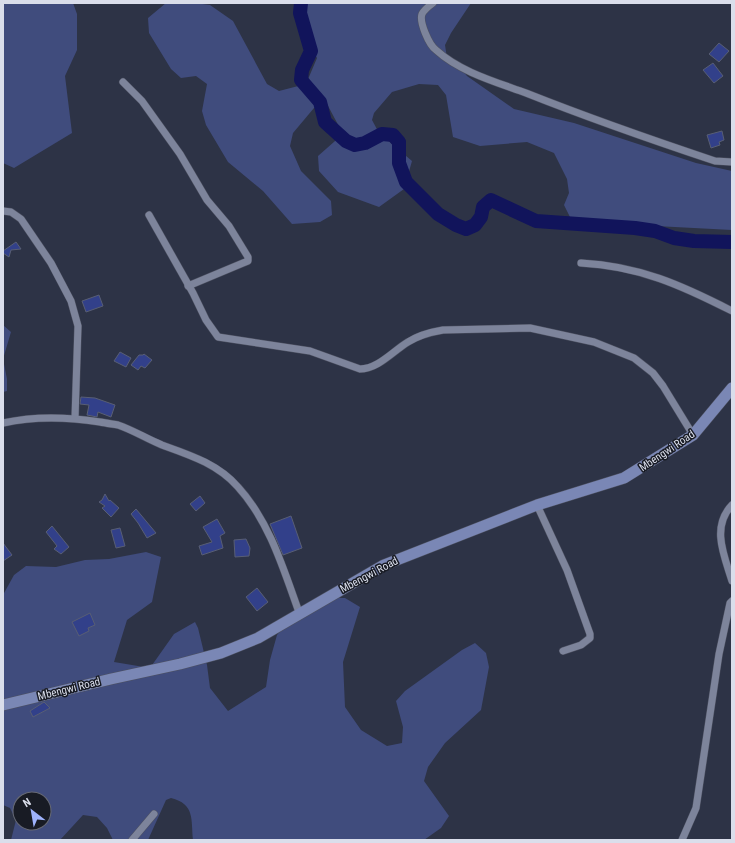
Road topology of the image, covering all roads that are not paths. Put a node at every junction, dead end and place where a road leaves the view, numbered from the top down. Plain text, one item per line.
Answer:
1 (433, 3) edge
2 (123, 82) dead end
3 (732, 162) edge
4 (3, 211) edge
5 (149, 216) dead end
6 (581, 263) dead end
7 (188, 286) junction
8 (732, 311) edge
9 (732, 388) edge
10 (75, 418) junction
11 (3, 423) edge
12 (693, 435) junction
13 (537, 505) junction
14 (732, 505) edge
15 (732, 581) edge
16 (731, 602) edge
17 (300, 615) junction
18 (562, 651) dead end
19 (3, 705) edge
20 (154, 814) dead end
21 (132, 840) edge
22 (682, 840) edge

1 - 3 street
2 - 7 street
4 - 10 street
5 - 7 street
6 - 8 street
7 - 12 street
9 - 12 main road, Mbengwi Road
10 - 11 street
10 - 17 street
12 - 13 main road, Mbengwi Road
13 - 17 main road, Mbengwi Road
13 - 18 street
14 - 15 street
16 - 22 street
17 - 19 main road, Mbengwi Road
20 - 21 street

